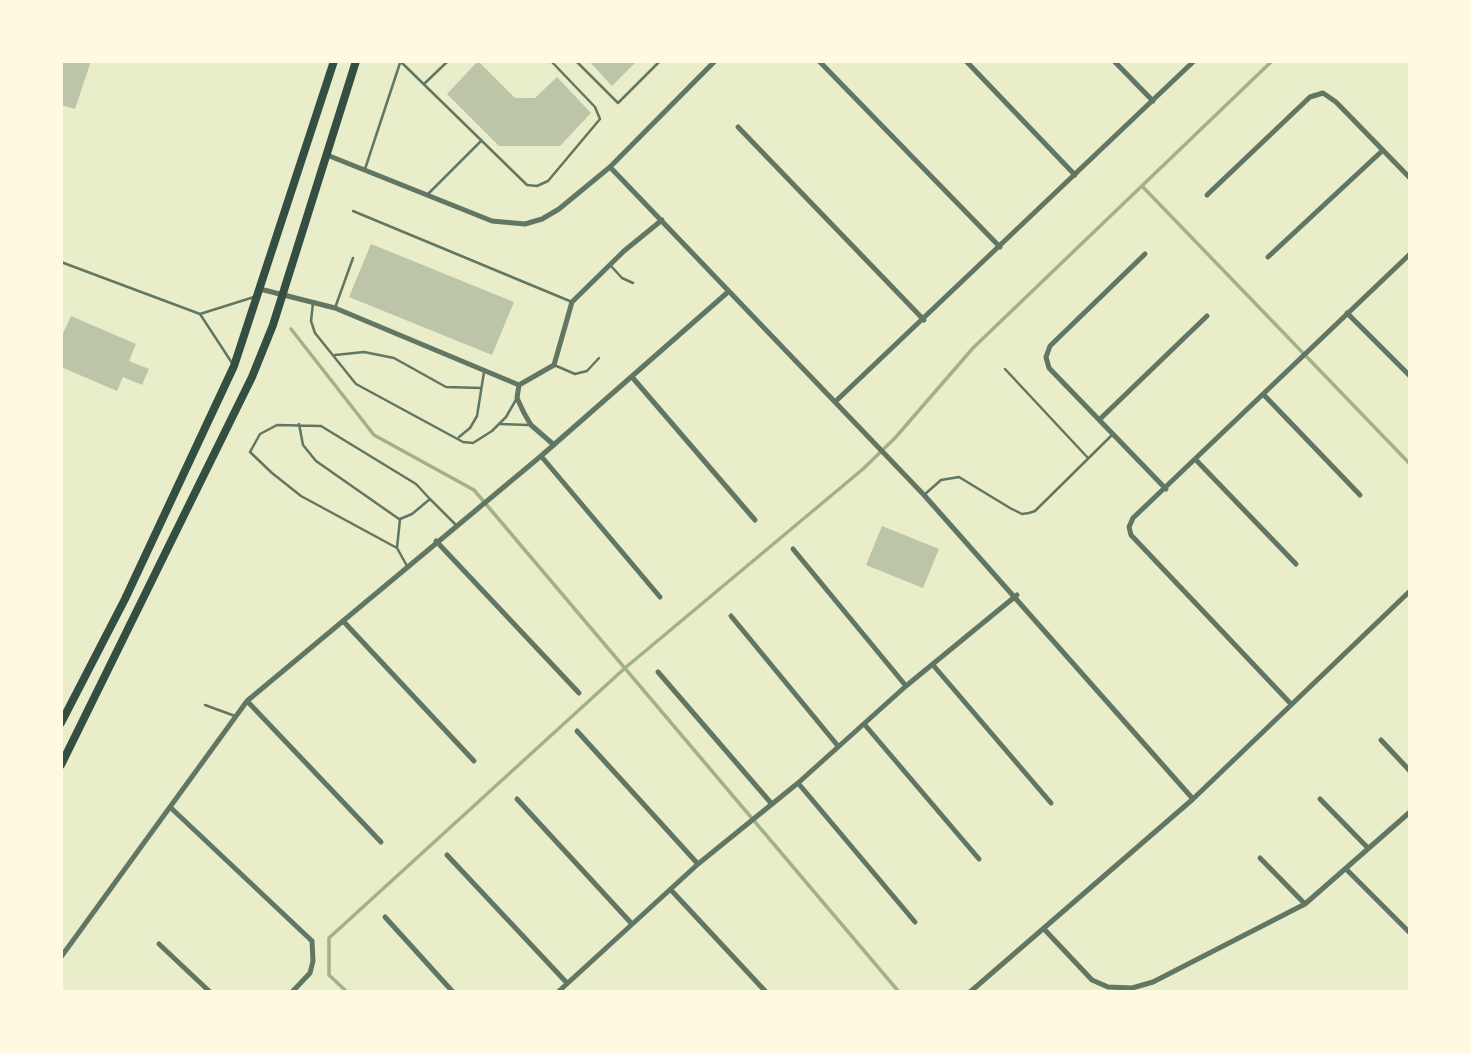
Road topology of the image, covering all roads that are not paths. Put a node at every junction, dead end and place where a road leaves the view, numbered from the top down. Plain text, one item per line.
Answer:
1 (334, 61) edge
2 (356, 61) edge
3 (400, 61) edge
4 (448, 61) edge
5 (551, 61) edge
6 (576, 61) edge
7 (660, 61) edge
8 (820, 61) edge
9 (966, 61) edge
10 (1114, 61) edge
11 (1194, 61) edge
12 (713, 62) edge
13 (424, 84) junction
14 (1153, 101) junction
15 (738, 127) dead end
16 (481, 141) junction
17 (1382, 151) junction
18 (327, 155) junction
19 (610, 167) junction
20 (365, 169) junction
21 (1075, 175) junction
22 (1410, 178) edge
23 (426, 195) junction
24 (1207, 195) dead end
25 (353, 211) dead end
26 (662, 220) junction
27 (1000, 247) junction
28 (1145, 254) dead end
29 (1410, 254) edge
30 (1268, 257) dead end
31 (353, 258) dead end
32 (61, 262) edge
33 (609, 265) junction
34 (633, 283) dead end
35 (258, 292) junction
36 (728, 292) junction
37 (282, 295) junction
38 (572, 302) junction
39 (313, 303) junction
40 (335, 308) junction
41 (1348, 313) junction
42 (200, 314) junction
43 (1207, 317) dead end
44 (924, 320) junction
45 (335, 355) junction
46 (599, 358) dead end
47 (554, 365) junction
48 (234, 366) junction
49 (1005, 369) dead end
50 (484, 372) junction
51 (1410, 376) edge
52 (632, 377) junction
53 (519, 386) junction
54 (481, 388) junction
55 (1264, 395) junction
56 (517, 398) junction
57 (836, 401) junction
58 (1099, 420) junction
59 (299, 424) junction
60 (499, 424) junction
61 (531, 425) junction
62 (1113, 434) junction
63 (459, 437) junction
64 (554, 445) junction
65 (541, 456) junction
66 (1088, 458) junction
67 (1196, 460) junction
68 (1166, 489) junction
69 (924, 495) junction
70 (1360, 495) dead end
71 (430, 499) junction
72 (400, 519) junction
73 (755, 520) dead end
74 (456, 525) junction
75 (436, 541) junction
76 (397, 548) junction
77 (793, 549) dead end
78 (1296, 564) dead end
79 (407, 566) junction
80 (1410, 591) edge
81 (1017, 595) junction
82 (660, 597) dead end
83 (731, 616) dead end
84 (344, 622) junction
85 (933, 666) junction
86 (657, 672) dead end
87 (906, 686) junction
88 (579, 692) dead end
89 (247, 701) junction
90 (1291, 704) junction
91 (205, 705) dead end
92 (235, 716) junction
93 (61, 723) edge
94 (865, 725) junction
95 (577, 731) dead end
96 (1381, 740) dead end
97 (838, 746) junction
98 (474, 761) dead end
99 (61, 765) edge
100 (1410, 771) edge
101 (798, 783) junction
102 (517, 799) dead end
103 (1193, 799) junction
104 (1320, 799) dead end
105 (771, 803) junction
106 (1051, 803) dead end
107 (170, 807) junction
108 (1410, 812) edge
109 (381, 842) dead end
110 (1368, 848) junction
111 (447, 855) dead end
112 (1260, 858) dead end
113 (979, 859) dead end
114 (698, 864) junction
115 (1347, 870) junction
116 (671, 890) junction
117 (1305, 904) junction
118 (385, 917) dead end
119 (915, 922) dead end
120 (632, 924) junction
121 (1044, 929) junction
122 (1410, 933) edge
123 (159, 944) dead end
124 (61, 957) edge
125 (567, 983) junction
126 (209, 992) edge
127 (292, 992) edge
128 (453, 992) edge
129 (558, 992) edge
130 (766, 992) edge
131 (970, 992) edge

1 - 35 main road
2 - 18 main road
3 - 13 lane
3 - 20 lane
4 - 13 lane
5 - 16 lane
6 - 7 lane
8 - 27 street
9 - 21 street
10 - 14 street
11 - 14 street
12 - 19 street
13 - 16 lane
14 - 21 street
15 - 44 street
16 - 23 lane
17 - 22 street
17 - 24 street
17 - 30 street
18 - 20 street
18 - 37 main road
19 - 23 street
19 - 26 street
20 - 23 street
21 - 27 street
25 - 38 lane
26 - 33 street
26 - 36 street
27 - 44 street
28 - 58 street
29 - 41 street
31 - 40 lane
32 - 42 lane
33 - 34 lane
33 - 38 street
35 - 37 street
35 - 42 lane
35 - 48 main road
36 - 52 street
36 - 57 street
37 - 39 street
37 - 99 main road
38 - 47 street
39 - 40 street
39 - 45 lane
40 - 50 street
41 - 51 street
41 - 55 street
42 - 48 lane
43 - 58 street
44 - 57 street
45 - 54 lane
45 - 63 lane
46 - 47 lane
47 - 53 street
48 - 93 main road
49 - 66 lane
50 - 53 street
50 - 54 lane
52 - 64 street
52 - 73 street
53 - 56 street
54 - 63 lane
55 - 67 street
55 - 70 street
56 - 60 lane
56 - 61 street
57 - 69 street
58 - 62 street
59 - 71 lane
59 - 72 lane
59 - 76 lane
60 - 61 lane
60 - 63 lane
61 - 64 street
62 - 66 lane
62 - 68 street
64 - 65 street
65 - 74 street
65 - 82 street
66 - 69 lane
67 - 68 street
67 - 78 street
68 - 90 street
69 - 81 street
71 - 72 lane
71 - 74 lane
72 - 76 lane
74 - 75 street
75 - 79 street
75 - 88 street
76 - 79 lane
77 - 87 street
79 - 84 street
80 - 90 street
81 - 85 street
81 - 103 street
83 - 97 street
84 - 89 street
84 - 98 street
85 - 87 street
85 - 106 street
86 - 105 street
87 - 94 street
89 - 92 street
89 - 109 street
90 - 103 street
91 - 92 lane
92 - 107 street
94 - 97 street
94 - 113 street
95 - 114 street
96 - 100 street
97 - 101 street
101 - 105 street
101 - 119 street
102 - 120 street
103 - 121 street
104 - 110 street
105 - 114 street
107 - 124 street
107 - 127 street
108 - 110 street
110 - 115 street
111 - 125 street
112 - 117 street
114 - 116 street
115 - 117 street
115 - 122 street
116 - 120 street
116 - 130 street
117 - 121 street
118 - 128 street
120 - 125 street
121 - 131 street
123 - 126 street
125 - 129 street

